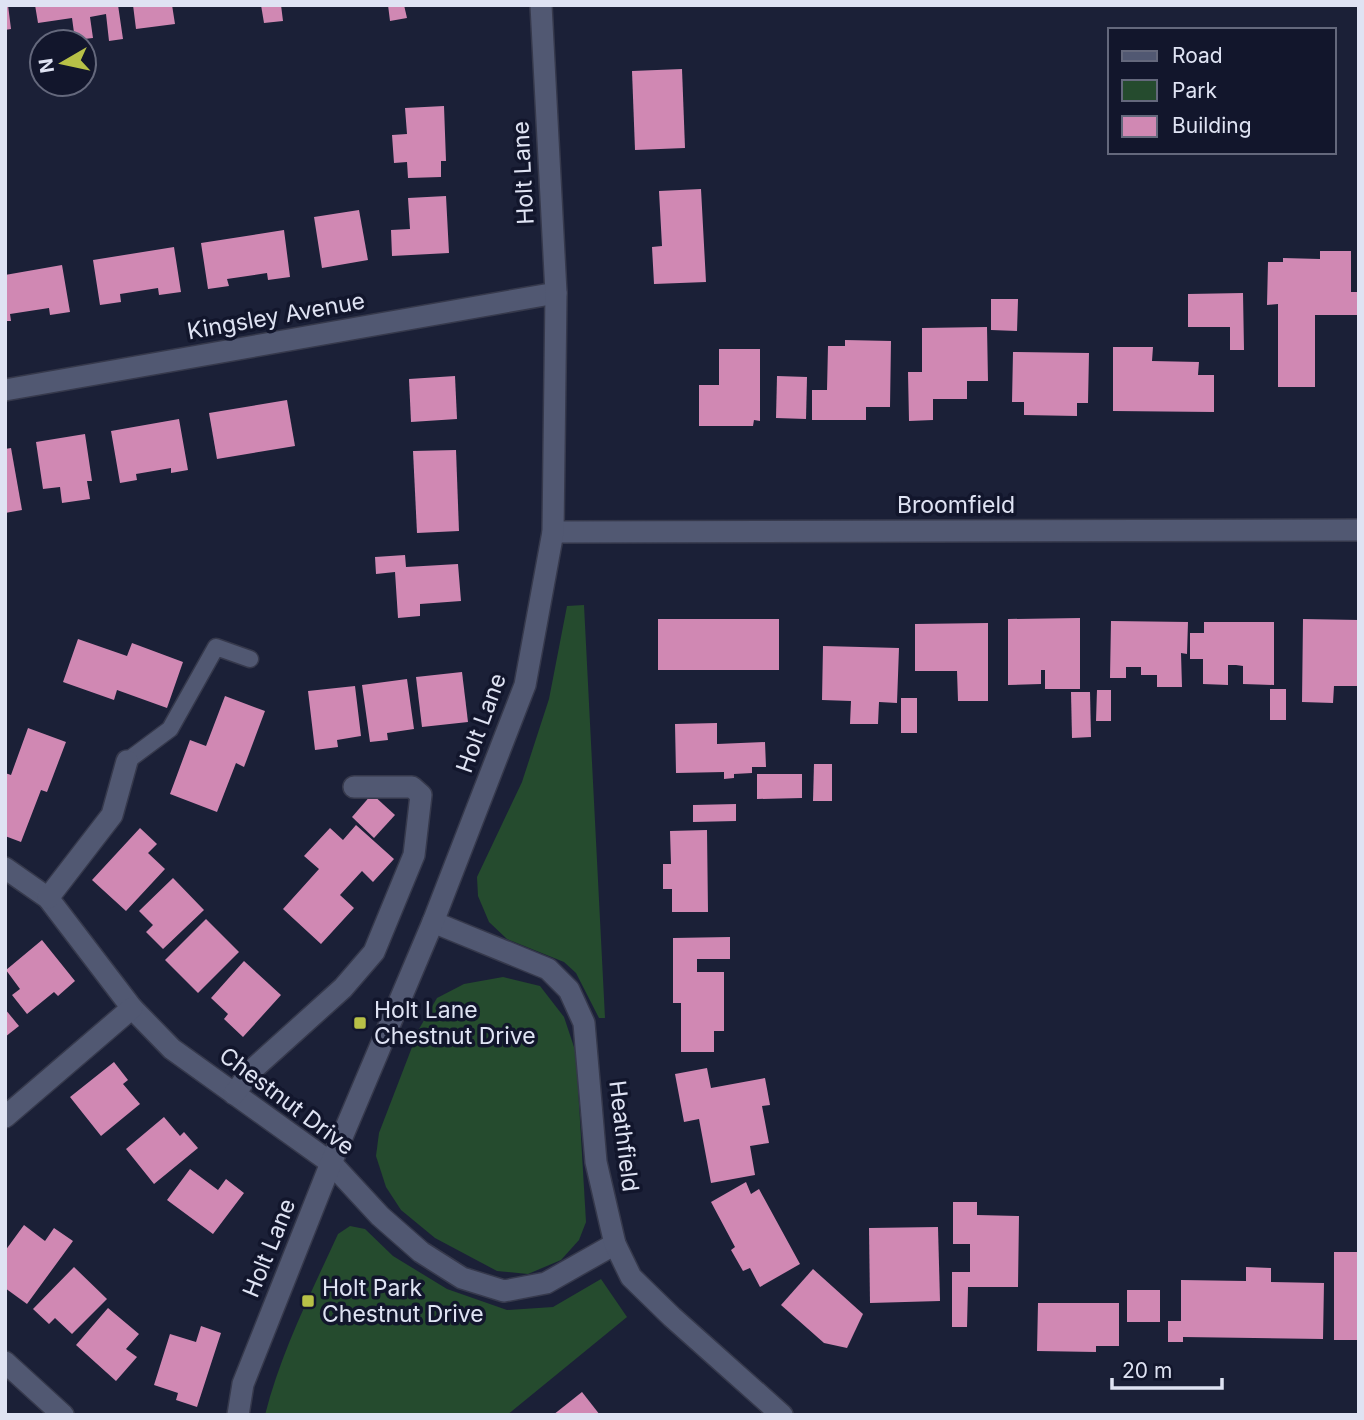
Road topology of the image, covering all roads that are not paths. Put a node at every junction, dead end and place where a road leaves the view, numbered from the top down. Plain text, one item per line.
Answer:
1 (541, 5) edge
2 (556, 293) junction
3 (5, 390) edge
4 (1359, 530) edge
5 (552, 532) junction
6 (250, 659) dead end
7 (127, 761) joint
8 (354, 787) dead end
9 (5, 868) edge
10 (48, 898) junction
11 (433, 922) junction
12 (132, 1008) junction
13 (234, 1094) junction
14 (5, 1118) edge
15 (331, 1163) junction
16 (615, 1244) junction
17 (5, 1362) edge
18 (63, 1415) edge
19 (238, 1415) edge
20 (782, 1415) edge

1 - 2 street, Holt Lane
2 - 3 street, Kingsley Avenue
2 - 5 street, Holt Lane
4 - 5 street, Broomfield
5 - 11 street, Holt Lane
6 - 7 lane
7 - 10 street
8 - 13 street
9 - 10 street, Chestnut Drive
10 - 12 street, Chestnut Drive
11 - 15 street, Holt Lane
11 - 16 street, Heathfield
12 - 13 street, Chestnut Drive
12 - 14 street
13 - 15 street, Chestnut Drive
15 - 16 street, Chestnut Drive
15 - 19 street, Holt Lane
16 - 20 street, Heathfield
17 - 18 street

